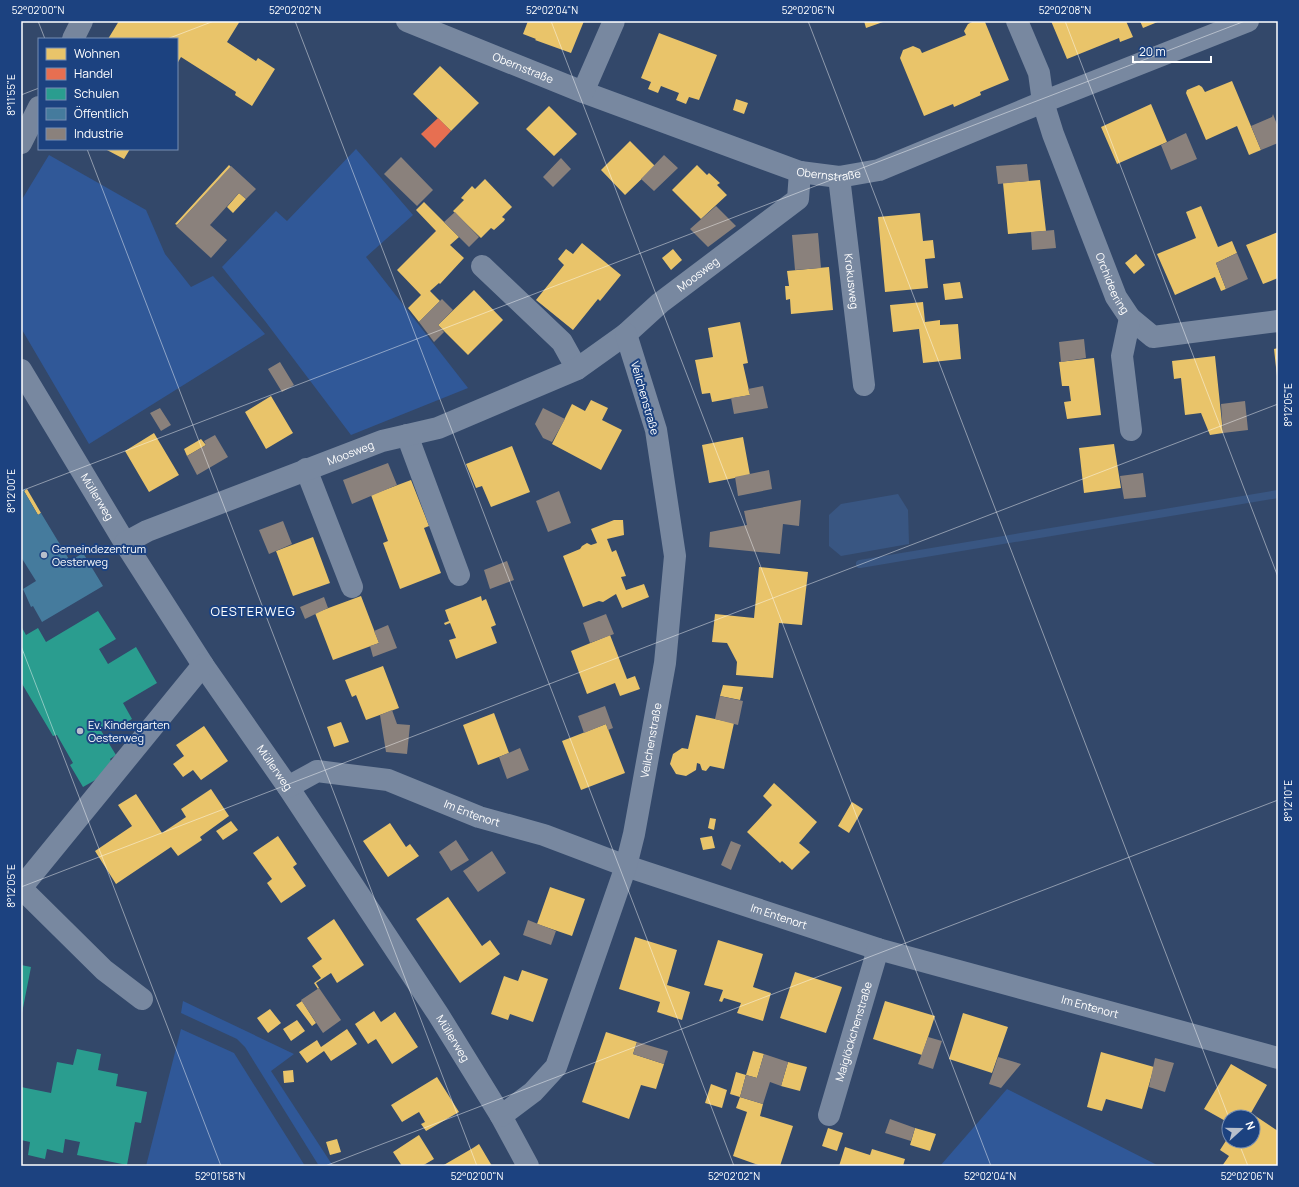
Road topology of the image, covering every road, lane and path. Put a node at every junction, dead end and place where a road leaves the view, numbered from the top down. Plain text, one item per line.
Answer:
1 (82, 21) edge
2 (407, 21) edge
3 (614, 21) edge
4 (1017, 21) edge
5 (1248, 21) edge
6 (74, 38) edge
7 (583, 92) junction
8 (1043, 102) junction
9 (38, 109) edge
10 (21, 143) edge
11 (800, 172) junction
12 (839, 177) junction
13 (482, 266) dead end
14 (1130, 318) junction
15 (1278, 321) edge
16 (626, 334) junction
17 (21, 370) edge
18 (577, 370) junction
19 (864, 385) dead end
20 (1131, 430) dead end
21 (407, 435) junction
22 (306, 469) junction
23 (125, 543) junction
24 (459, 575) dead end
25 (352, 587) dead end
26 (203, 665) junction
27 (288, 788) junction
28 (626, 866) junction
29 (21, 888) edge
30 (878, 949) junction
31 (142, 999) dead end
32 (1278, 1058) edge
33 (829, 1115) dead end
34 (501, 1116) junction
35 (528, 1166) edge

1 - 6 main road
2 - 7 street, Obernstraße
3 - 7 street
4 - 8 street, Orchideering
5 - 8 street, Obernstraße
7 - 11 street, Obernstraße
8 - 12 street, Obernstraße
8 - 14 street, Orchideering
9 - 10 main road
11 - 12 street, Obernstraße
11 - 16 street, Moosweg
12 - 19 street, Krokusweg
13 - 18 street
14 - 15 street, Orchideering
14 - 20 street
16 - 18 street, Moosweg
16 - 28 street, Veilchenstraße
17 - 23 street, Müllerweg
18 - 21 street, Moosweg
21 - 22 street, Moosweg
21 - 24 street
22 - 23 street, Moosweg
22 - 25 street
23 - 26 street, Müllerweg
26 - 27 street, Müllerweg
26 - 29 street
27 - 28 street, Im Entenort
27 - 34 street, Müllerweg
28 - 30 street, Im Entenort
28 - 34 street, Veilchenstraße
29 - 31 street
30 - 32 street, Im Entenort
30 - 33 street, Maiglöckchenstraße
34 - 35 street, Müllerweg

